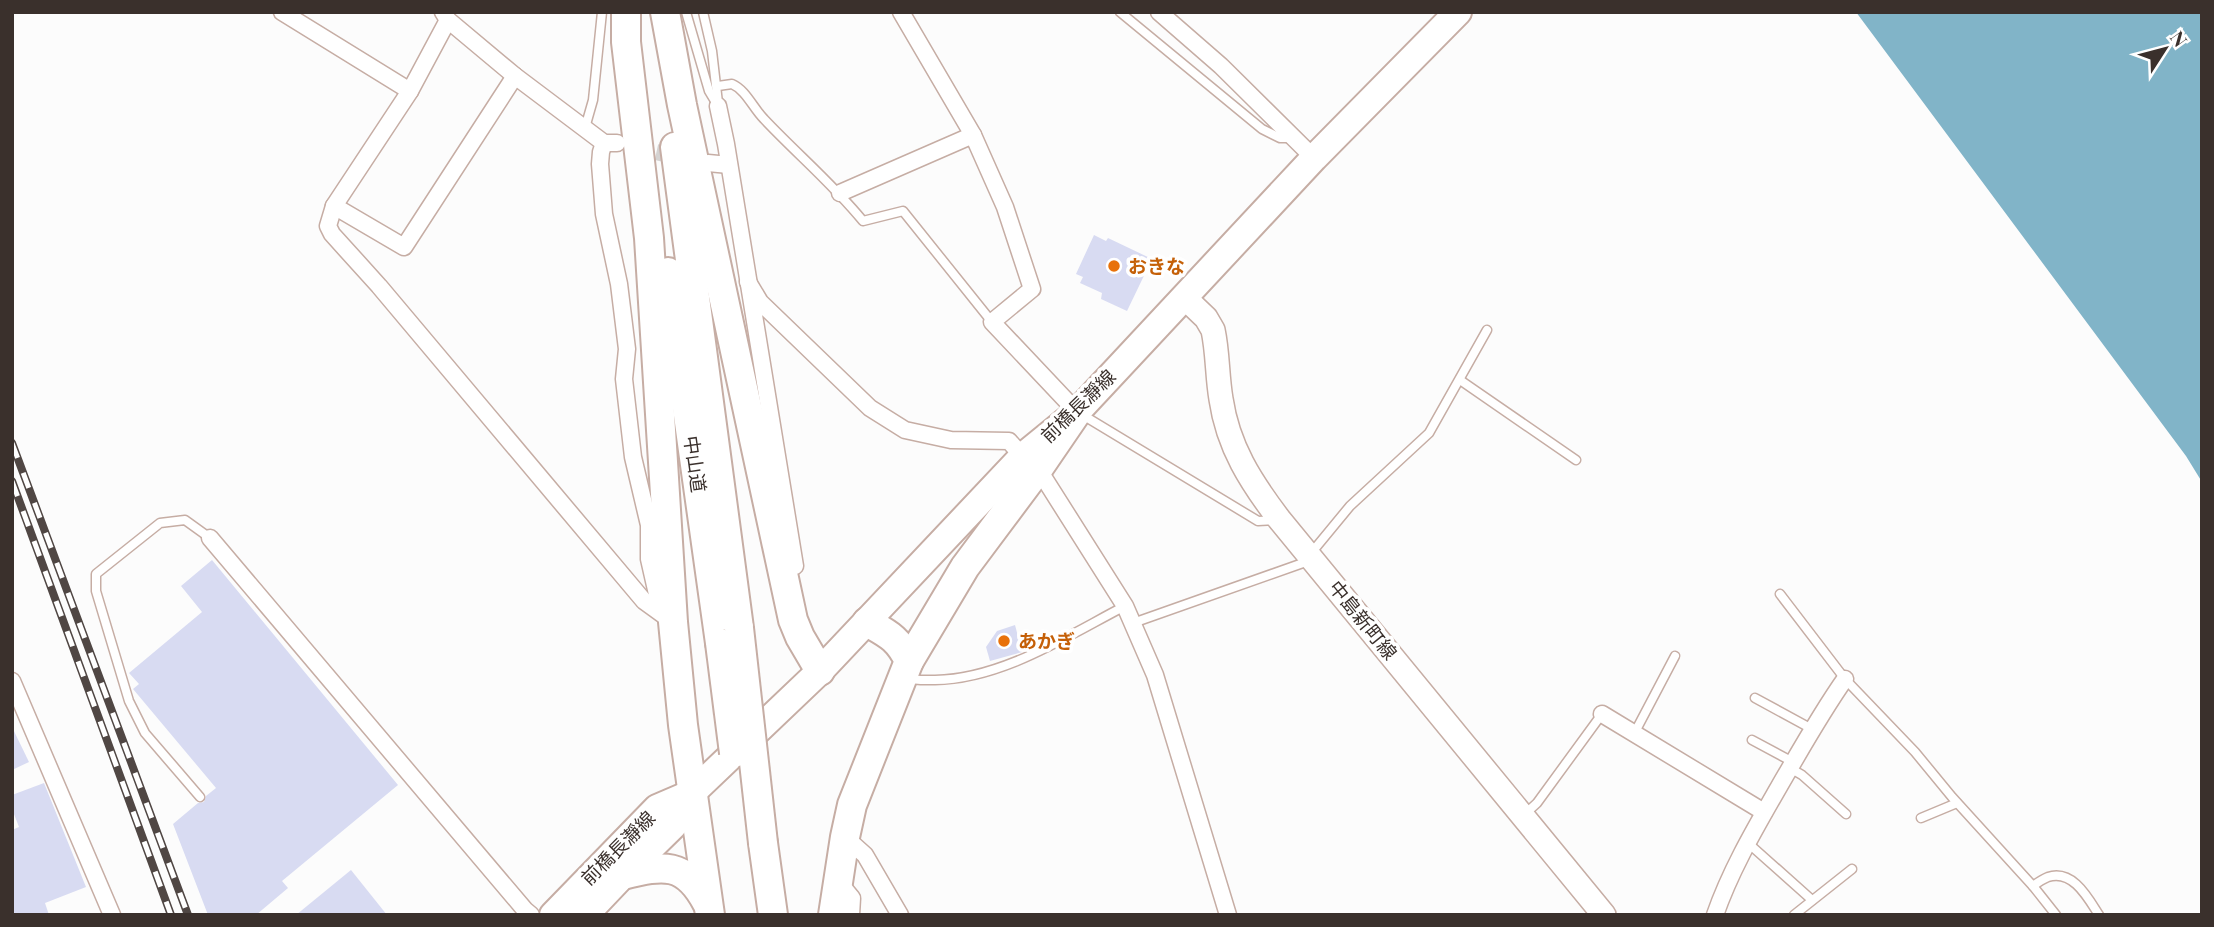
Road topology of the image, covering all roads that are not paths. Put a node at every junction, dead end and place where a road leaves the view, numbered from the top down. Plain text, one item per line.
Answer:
1 (282, 12) edge
2 (602, 12) edge
3 (626, 12) edge
4 (642, 12) edge
5 (663, 12) edge
6 (686, 12) edge
7 (703, 12) edge
8 (901, 12) edge
9 (1120, 12) edge
10 (1159, 12) edge
11 (1458, 12) edge
12 (446, 16) edge
13 (515, 76) junction
14 (718, 86) junction
15 (410, 91) junction
16 (718, 106) junction
17 (585, 128) junction
18 (973, 135) junction
19 (1295, 138) junction
20 (1322, 150) junction
21 (708, 163) dead end
22 (729, 165) junction
23 (840, 192) junction
24 (334, 206) junction
25 (748, 282) junction
26 (1184, 298) junction
27 (992, 322) junction
28 (1487, 330) dead end
29 (1460, 380) junction
30 (1077, 412) junction
31 (1576, 460) dead end
32 (1029, 465) junction
33 (1279, 519) junction
34 (210, 538) joint
35 (1310, 555) junction
36 (799, 593) dead end
37 (1780, 594) dead end
38 (1125, 607) junction
39 (667, 617) junction
40 (867, 622) junction
41 (1133, 623) junction
42 (730, 636) junction
43 (1675, 656) dead end
44 (905, 669) junction
45 (820, 671) junction
46 (1845, 679) junction
47 (12, 681) edge
48 (1755, 698) dead end
49 (1602, 714) joint
50 (1812, 729) junction
51 (1635, 732) junction
52 (1752, 740) dead end
53 (1791, 765) junction
54 (692, 793) junction
55 (200, 797) dead end
56 (1957, 803) junction
57 (1764, 812) junction
58 (1846, 814) dead end
59 (1523, 816) junction
60 (1921, 818) dead end
61 (845, 837) junction
62 (1748, 843) junction
63 (754, 846) junction
64 (1852, 869) dead end
65 (623, 875) junction
66 (838, 881) junction
67 (2033, 886) junction
68 (1812, 900) junction
69 (709, 910) edge
70 (112, 915) edge
71 (531, 915) edge
72 (553, 915) edge
73 (586, 915) edge
74 (754, 915) edge
75 (773, 915) edge
76 (833, 915) edge
77 (851, 915) edge
78 (900, 915) edge
79 (1228, 915) edge
80 (1604, 915) edge
81 (1714, 915) edge
82 (1794, 915) edge
83 (2056, 915) edge
84 (2099, 915) edge

1 - 15 street
2 - 17 lane
3 - 39 highway
4 - 42 highway, 中山道
5 - 42 highway, 中山道
5 - 45 highway
6 - 16 lane
7 - 14 lane
8 - 18 street
9 - 19 lane
10 - 19 street
11 - 20 main road, 前橋長瀞線
12 - 13 street
12 - 15 street
13 - 17 street
13 - 24 street
14 - 16 lane
14 - 23 lane
15 - 24 street
16 - 22 street
17 - 39 street
18 - 23 street
18 - 27 street
19 - 20 street
20 - 26 main road, 前橋長瀞線
21 - 22 street
22 - 25 street
23 - 27 lane
24 - 39 street
25 - 32 street
25 - 36 street
26 - 30 main road, 前橋長瀞線
26 - 33 main road, 中島新町線
27 - 30 street
28 - 29 lane
29 - 31 lane
29 - 35 lane
30 - 32 highway
30 - 33 lane
32 - 38 street
32 - 40 main road, 前橋長瀞線
32 - 44 highway
33 - 35 main road, 中島新町線
34 - 55 lane
34 - 71 street
35 - 41 lane
35 - 59 main road, 中島新町線
37 - 46 lane
38 - 41 street
38 - 44 lane
39 - 54 highway
40 - 44 highway
40 - 45 main road, 前橋長瀞線
41 - 79 street
42 - 63 highway, 中山道, bridge
43 - 51 lane
44 - 61 highway
45 - 54 main road, 前橋長瀞線
46 - 50 street
46 - 56 lane
47 - 70 street
48 - 50 lane
49 - 51 street
49 - 59 lane
50 - 53 street
51 - 57 street
52 - 53 lane
53 - 57 street
53 - 58 lane
54 - 65 main road, 前橋長瀞線
54 - 69 highway
54 - 72 main road, 前橋長瀞線
56 - 60 lane
56 - 67 lane
57 - 62 street
59 - 80 main road, 中島新町線
61 - 66 highway
61 - 78 street
62 - 68 lane
62 - 81 street
63 - 74 highway, 中山道
63 - 75 highway, 中山道
64 - 68 lane
65 - 69 highway
65 - 73 main road, 前橋長瀞線
66 - 76 highway
66 - 77 street
67 - 83 lane
67 - 84 lane
68 - 82 lane

